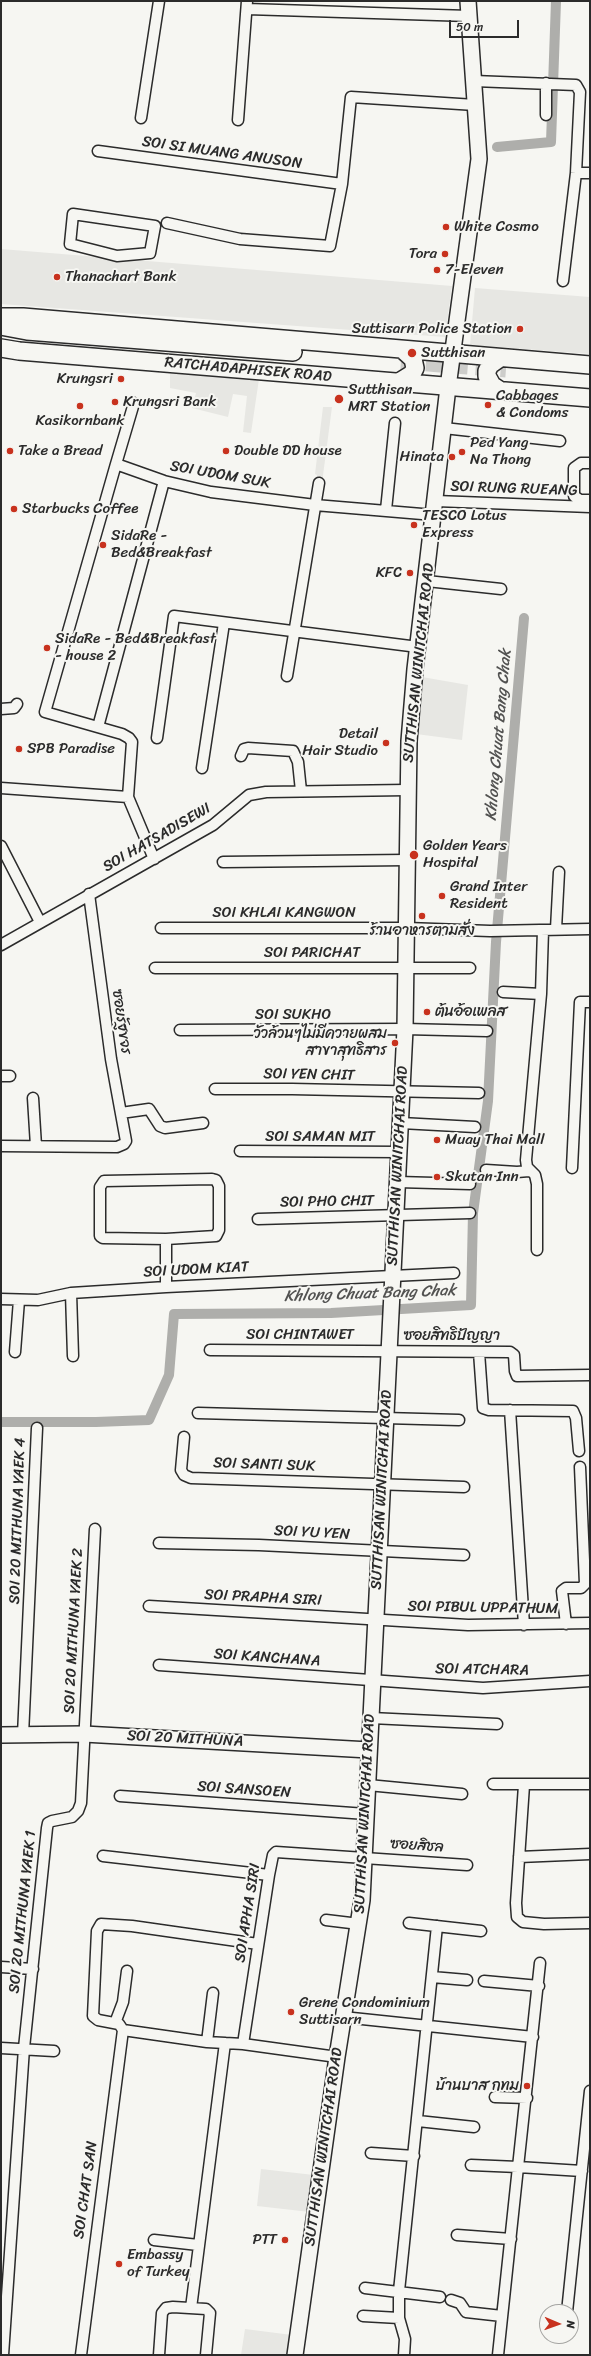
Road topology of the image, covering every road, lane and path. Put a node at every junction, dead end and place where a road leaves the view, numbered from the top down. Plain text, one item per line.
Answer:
1 (160, 1) edge
2 (468, 1) edge
3 (247, 5) edge
4 (469, 16) junction
5 (474, 81) junction
6 (548, 83) junction
7 (475, 105) junction
8 (546, 115) dead end
9 (141, 118) dead end
10 (238, 120) dead end
11 (98, 151) dead end
12 (576, 173) junction
13 (590, 173) edge
14 (342, 184) junction
15 (167, 223) dead end
16 (117, 259) joint
17 (563, 281) dead end
18 (1, 318) edge
19 (1, 326) edge
20 (1, 340) edge
21 (1, 348) edge
22 (453, 352) junction
23 (590, 365) edge
24 (400, 366) junction
25 (503, 374) junction
26 (590, 377) edge
27 (448, 387) junction
28 (590, 387) edge
29 (590, 398) edge
30 (134, 403) dead end
31 (395, 423) dead end
32 (444, 428) junction
33 (560, 441) dead end
34 (590, 463) edge
35 (116, 464) junction
36 (164, 481) junction
37 (319, 483) dead end
38 (590, 500) edge
39 (315, 505) junction
40 (590, 507) edge
41 (435, 508) junction
42 (386, 510) junction
43 (426, 581) junction
44 (501, 589) dead end
45 (224, 623) junction
46 (294, 633) junction
47 (418, 647) junction
48 (287, 676) dead end
49 (17, 704) dead end
50 (1, 709) edge
51 (98, 727) junction
52 (157, 738) dead end
53 (241, 756) dead end
54 (202, 768) dead end
55 (1, 788) edge
56 (407, 790) junction
57 (301, 791) junction
58 (128, 797) junction
59 (1, 846) edge
60 (154, 859) junction
61 (407, 860) junction
62 (222, 862) dead end
63 (559, 872) dead end
64 (89, 894) junction
65 (40, 922) junction
66 (161, 928) dead end
67 (406, 928) junction
68 (556, 929) junction
69 (590, 929) edge
70 (542, 930) junction
71 (1, 945) edge
72 (406, 967) junction
73 (155, 968) dead end
74 (470, 968) dead end
75 (503, 992) dead end
76 (541, 994) junction
77 (590, 1002) edge
78 (405, 1029) junction
79 (180, 1030) dead end
80 (487, 1031) dead end
81 (215, 1089) dead end
82 (402, 1091) junction
83 (479, 1093) dead end
84 (33, 1098) dead end
85 (121, 1113) junction
86 (203, 1123) dead end
87 (401, 1123) junction
88 (475, 1127) dead end
89 (1, 1146) edge
90 (36, 1146) junction
91 (240, 1151) dead end
92 (399, 1152) junction
93 (572, 1168) dead end
94 (486, 1170) dead end
95 (529, 1171) junction
96 (398, 1182) junction
97 (470, 1184) dead end
98 (470, 1213) dead end
99 (396, 1216) junction
100 (258, 1219) dead end
101 (166, 1239) junction
102 (537, 1250) dead end
103 (454, 1273) dead end
104 (393, 1276) junction
105 (166, 1286) junction
106 (71, 1293) junction
107 (1, 1299) edge
108 (19, 1300) junction
109 (210, 1350) dead end
110 (389, 1351) junction
111 (15, 1352) dead end
112 (479, 1352) junction
113 (73, 1356) dead end
114 (590, 1375) edge
115 (510, 1410) junction
116 (198, 1414) dead end
117 (386, 1418) junction
118 (460, 1420) dead end
119 (37, 1428) dead end
120 (184, 1437) dead end
121 (578, 1451) dead end
122 (580, 1467) dead end
123 (383, 1484) junction
124 (464, 1488) dead end
125 (95, 1529) dead end
126 (159, 1543) dead end
127 (379, 1551) junction
128 (464, 1555) dead end
129 (149, 1606) dead end
130 (376, 1620) junction
131 (590, 1623) edge
132 (566, 1624) junction
133 (524, 1625) junction
134 (159, 1665) dead end
135 (373, 1681) junction
136 (590, 1681) edge
137 (371, 1718) junction
138 (497, 1724) dead end
139 (84, 1734) junction
140 (1, 1735) edge
141 (23, 1735) junction
142 (369, 1750) junction
143 (494, 1784) dead end
144 (590, 1784) edge
145 (368, 1785) junction
146 (524, 1785) junction
147 (462, 1794) dead end
148 (120, 1796) dead end
149 (366, 1814) junction
150 (590, 1854) edge
151 (103, 1856) dead end
152 (364, 1857) junction
153 (519, 1857) junction
154 (467, 1865) dead end
155 (269, 1875) junction
156 (326, 1920) dead end
157 (409, 1923) dead end
158 (590, 1923) edge
159 (359, 1924) junction
160 (437, 1926) junction
161 (481, 1931) dead end
162 (258, 1944) junction
163 (540, 1963) dead end
164 (1, 1967) edge
165 (33, 1969) junction
166 (127, 1971) dead end
167 (432, 1977) junction
168 (467, 1980) dead end
169 (484, 1981) dead end
170 (539, 1986) junction
171 (213, 1993) dead end
172 (343, 2017) junction
173 (115, 2023) junction
174 (426, 2026) junction
175 (123, 2030) junction
176 (533, 2037) junction
177 (207, 2042) junction
178 (225, 2043) junction
179 (243, 2044) junction
180 (1, 2048) edge
181 (24, 2048) junction
182 (54, 2050) dead end
183 (337, 2057) junction
184 (590, 2091) edge
185 (495, 2097) dead end
186 (527, 2098) junction
187 (589, 2114) edge
188 (418, 2121) junction
189 (474, 2127) dead end
190 (588, 2137) edge
191 (370, 2153) dead end
192 (414, 2156) junction
193 (471, 2165) dead end
194 (518, 2167) junction
195 (582, 2171) junction
196 (457, 2235) dead end
197 (511, 2239) junction
198 (154, 2240) dead end
199 (198, 2246) junction
200 (365, 2288) dead end
201 (399, 2291) junction
202 (440, 2297) dead end
203 (451, 2300) dead end
204 (567, 2304) edge
205 (191, 2308) junction
206 (363, 2316) dead end
207 (502, 2316) junction
208 (399, 2318) junction
209 (3, 2355) edge
210 (81, 2355) edge
211 (159, 2355) edge
212 (206, 2355) edge
213 (295, 2355) edge
214 (404, 2355) edge
215 (498, 2355) edge

1 - 9 street
2 - 4 street, SUTTHISAN WINITCHAI ROAD
3 - 4 street
3 - 10 street
4 - 5 street, SUTTHISAN WINITCHAI ROAD
5 - 6 street
5 - 7 street, SUTTHISAN WINITCHAI ROAD
6 - 8 street
6 - 12 street
7 - 14 street
7 - 22 street, SUTTHISAN WINITCHAI ROAD
11 - 14 street, SOI SI MUANG ANUSON
12 - 13 street
12 - 17 street
14 - 15 street
16 - 16 street
18 - 24 main road, RATCHADAPHISEK ROAD
19 - 24 main road, RATCHADAPHISEK ROAD
20 - 24 main road, RATCHADAPHISEK ROAD
21 - 24 main road, RATCHADAPHISEK ROAD
22 - 24 main road, RATCHADAPHISEK ROAD
22 - 25 main road, RATCHADAPHISEK ROAD
22 - 27 street, SUTTHISAN WINITCHAI ROAD
23 - 25 main road, RATCHADAPHISEK ROAD
24 - 27 main road, RATCHADAPHISEK ROAD
25 - 26 main road, RATCHADAPHISEK ROAD
25 - 27 main road, RATCHADAPHISEK ROAD
25 - 28 main road, RATCHADAPHISEK ROAD
25 - 29 main road, RATCHADAPHISEK ROAD
27 - 32 street, SUTTHISAN WINITCHAI ROAD
30 - 35 street
31 - 42 street
32 - 33 street
32 - 41 street, SUTTHISAN WINITCHAI ROAD
34 - 38 street
35 - 36 street, SOI UDOM SUK
35 - 51 street
36 - 39 street, SOI UDOM SUK
36 - 51 street
37 - 39 street
39 - 42 street, SOI UDOM SUK
39 - 46 street
40 - 41 street, SOI RUNG RUEANG
41 - 42 street, SOI UDOM SUK
41 - 43 street, SUTTHISAN WINITCHAI ROAD
43 - 44 street
43 - 47 street, SUTTHISAN WINITCHAI ROAD
45 - 46 street
45 - 52 street
45 - 54 street
46 - 47 street
46 - 48 street
47 - 56 street, SUTTHISAN WINITCHAI ROAD
49 - 50 street
51 - 58 street
53 - 57 street
55 - 58 street
56 - 57 street, SOI HATSADISEWI
56 - 61 street, SUTTHISAN WINITCHAI ROAD
57 - 60 street, SOI HATSADISEWI
58 - 60 street
59 - 65 street
60 - 64 street, SOI HATSADISEWI
61 - 62 street
61 - 67 street, SUTTHISAN WINITCHAI ROAD
63 - 68 street
64 - 65 street, SOI HATSADISEWI
64 - 85 street, ซอยรัฐขจร
65 - 71 street, SOI HATSADISEWI
66 - 67 street, SOI KHLAI KANGWON
67 - 70 street, SOI KHLAI KANGWON
67 - 72 street, SUTTHISAN WINITCHAI ROAD
68 - 69 street
68 - 70 street
70 - 76 street
72 - 73 street, SOI PARICHAT
72 - 74 street, SOI PARICHAT
72 - 78 street, SUTTHISAN WINITCHAI ROAD
75 - 76 street
76 - 95 street
77 - 93 street
78 - 79 street, SOI SUKHO
78 - 80 street, SOI SUKHO
78 - 82 street, SUTTHISAN WINITCHAI ROAD
81 - 82 street, SOI YEN CHIT
82 - 83 street, SOI YEN CHIT
82 - 87 street, SUTTHISAN WINITCHAI ROAD
84 - 90 street
85 - 86 street
85 - 90 street, ซอยรัฐขจร
87 - 88 street
87 - 92 street, SUTTHISAN WINITCHAI ROAD
89 - 90 street
91 - 92 street, SOI SAMAN MIT
92 - 96 street, SUTTHISAN WINITCHAI ROAD
94 - 95 street
95 - 102 street
96 - 97 street
96 - 99 street, SUTTHISAN WINITCHAI ROAD
98 - 99 street, SOI PHO CHIT
99 - 100 street, SOI PHO CHIT
99 - 104 street, SUTTHISAN WINITCHAI ROAD
101 - 101 street
101 - 105 street
103 - 104 street, SOI UDOM KIAT
104 - 105 street, SOI UDOM KIAT
104 - 110 street, SUTTHISAN WINITCHAI ROAD
105 - 106 street, SOI UDOM KIAT
106 - 108 street, SOI UDOM KIAT
106 - 113 street
107 - 108 street, SOI UDOM KIAT
108 - 111 street
109 - 110 street, SOI CHINTAWET
110 - 112 street, ซอยสิทธิปัญญา
110 - 117 street, SUTTHISAN WINITCHAI ROAD
112 - 114 street, ซอยสิทธิปัญญา
112 - 115 street
115 - 121 street
115 - 133 street
116 - 117 street
117 - 118 street
117 - 123 street, SUTTHISAN WINITCHAI ROAD
119 - 141 street, SOI 20 MITHUNA YAEK 4
120 - 123 street, SOI SANTI SUK
122 - 132 street
123 - 124 street
123 - 127 street, SUTTHISAN WINITCHAI ROAD
125 - 139 street, SOI 20 MITHUNA YAEK 2
126 - 127 street, SOI YU YEN
127 - 128 street, SOI YU YEN
127 - 130 street, SUTTHISAN WINITCHAI ROAD
129 - 130 street, SOI PRAPHA SIRI
130 - 133 street, SOI PIBUL UPPATHUM
130 - 135 street, SUTTHISAN WINITCHAI ROAD
131 - 132 street, SOI PIBUL UPPATHUM
132 - 133 street, SOI PIBUL UPPATHUM
134 - 135 street, SOI KANCHANA
135 - 136 street, SOI ATCHARA
135 - 137 street, SUTTHISAN WINITCHAI ROAD
137 - 138 street
137 - 142 street, SUTTHISAN WINITCHAI ROAD
139 - 141 street, SOI 20 MITHUNA
139 - 142 street, SOI 20 MITHUNA
139 - 165 street, SOI 20 MITHUNA YAEK 1
140 - 141 street, SOI 20 MITHUNA
142 - 145 street, SUTTHISAN WINITCHAI ROAD
143 - 146 street
144 - 146 street
145 - 147 street
145 - 149 street, SUTTHISAN WINITCHAI ROAD
146 - 153 street
148 - 149 street, SOI SANSOEN
149 - 152 street, SUTTHISAN WINITCHAI ROAD
150 - 153 street
151 - 155 street
152 - 154 street, ซอยสิชล
152 - 155 street, SOI APHA SIRI
152 - 159 street, SUTTHISAN WINITCHAI ROAD
153 - 158 street
155 - 162 street, SOI APHA SIRI
156 - 159 street
157 - 160 street
159 - 172 street, SUTTHISAN WINITCHAI ROAD
160 - 161 street
160 - 167 street
162 - 173 street
162 - 179 street, SOI APHA SIRI
163 - 170 street
164 - 165 street
165 - 181 street, SOI 20 MITHUNA YAEK 1
166 - 173 street
167 - 168 street
167 - 174 street
169 - 170 street
170 - 176 street
171 - 177 street
172 - 174 street
172 - 183 street, SUTTHISAN WINITCHAI ROAD
173 - 175 street
174 - 176 street
174 - 188 street
175 - 177 street
175 - 210 street, SOI CHAT SAN
176 - 186 street
177 - 178 street
178 - 179 street
178 - 199 street
179 - 183 street
180 - 181 street
181 - 182 street
181 - 209 street, SOI 20 MITHUNA YAEK 1
183 - 213 street, SUTTHISAN WINITCHAI ROAD
184 - 187 street
185 - 186 street
186 - 194 street
187 - 190 street
188 - 189 street
188 - 192 street
190 - 195 street
191 - 192 street
192 - 201 street
193 - 194 street
194 - 195 street
194 - 197 street
195 - 204 street
196 - 197 street
197 - 207 street
198 - 199 street
199 - 205 street
200 - 201 street
201 - 202 street
201 - 208 street
203 - 207 street
205 - 211 street
205 - 212 street
206 - 208 street
207 - 215 street
208 - 214 street

